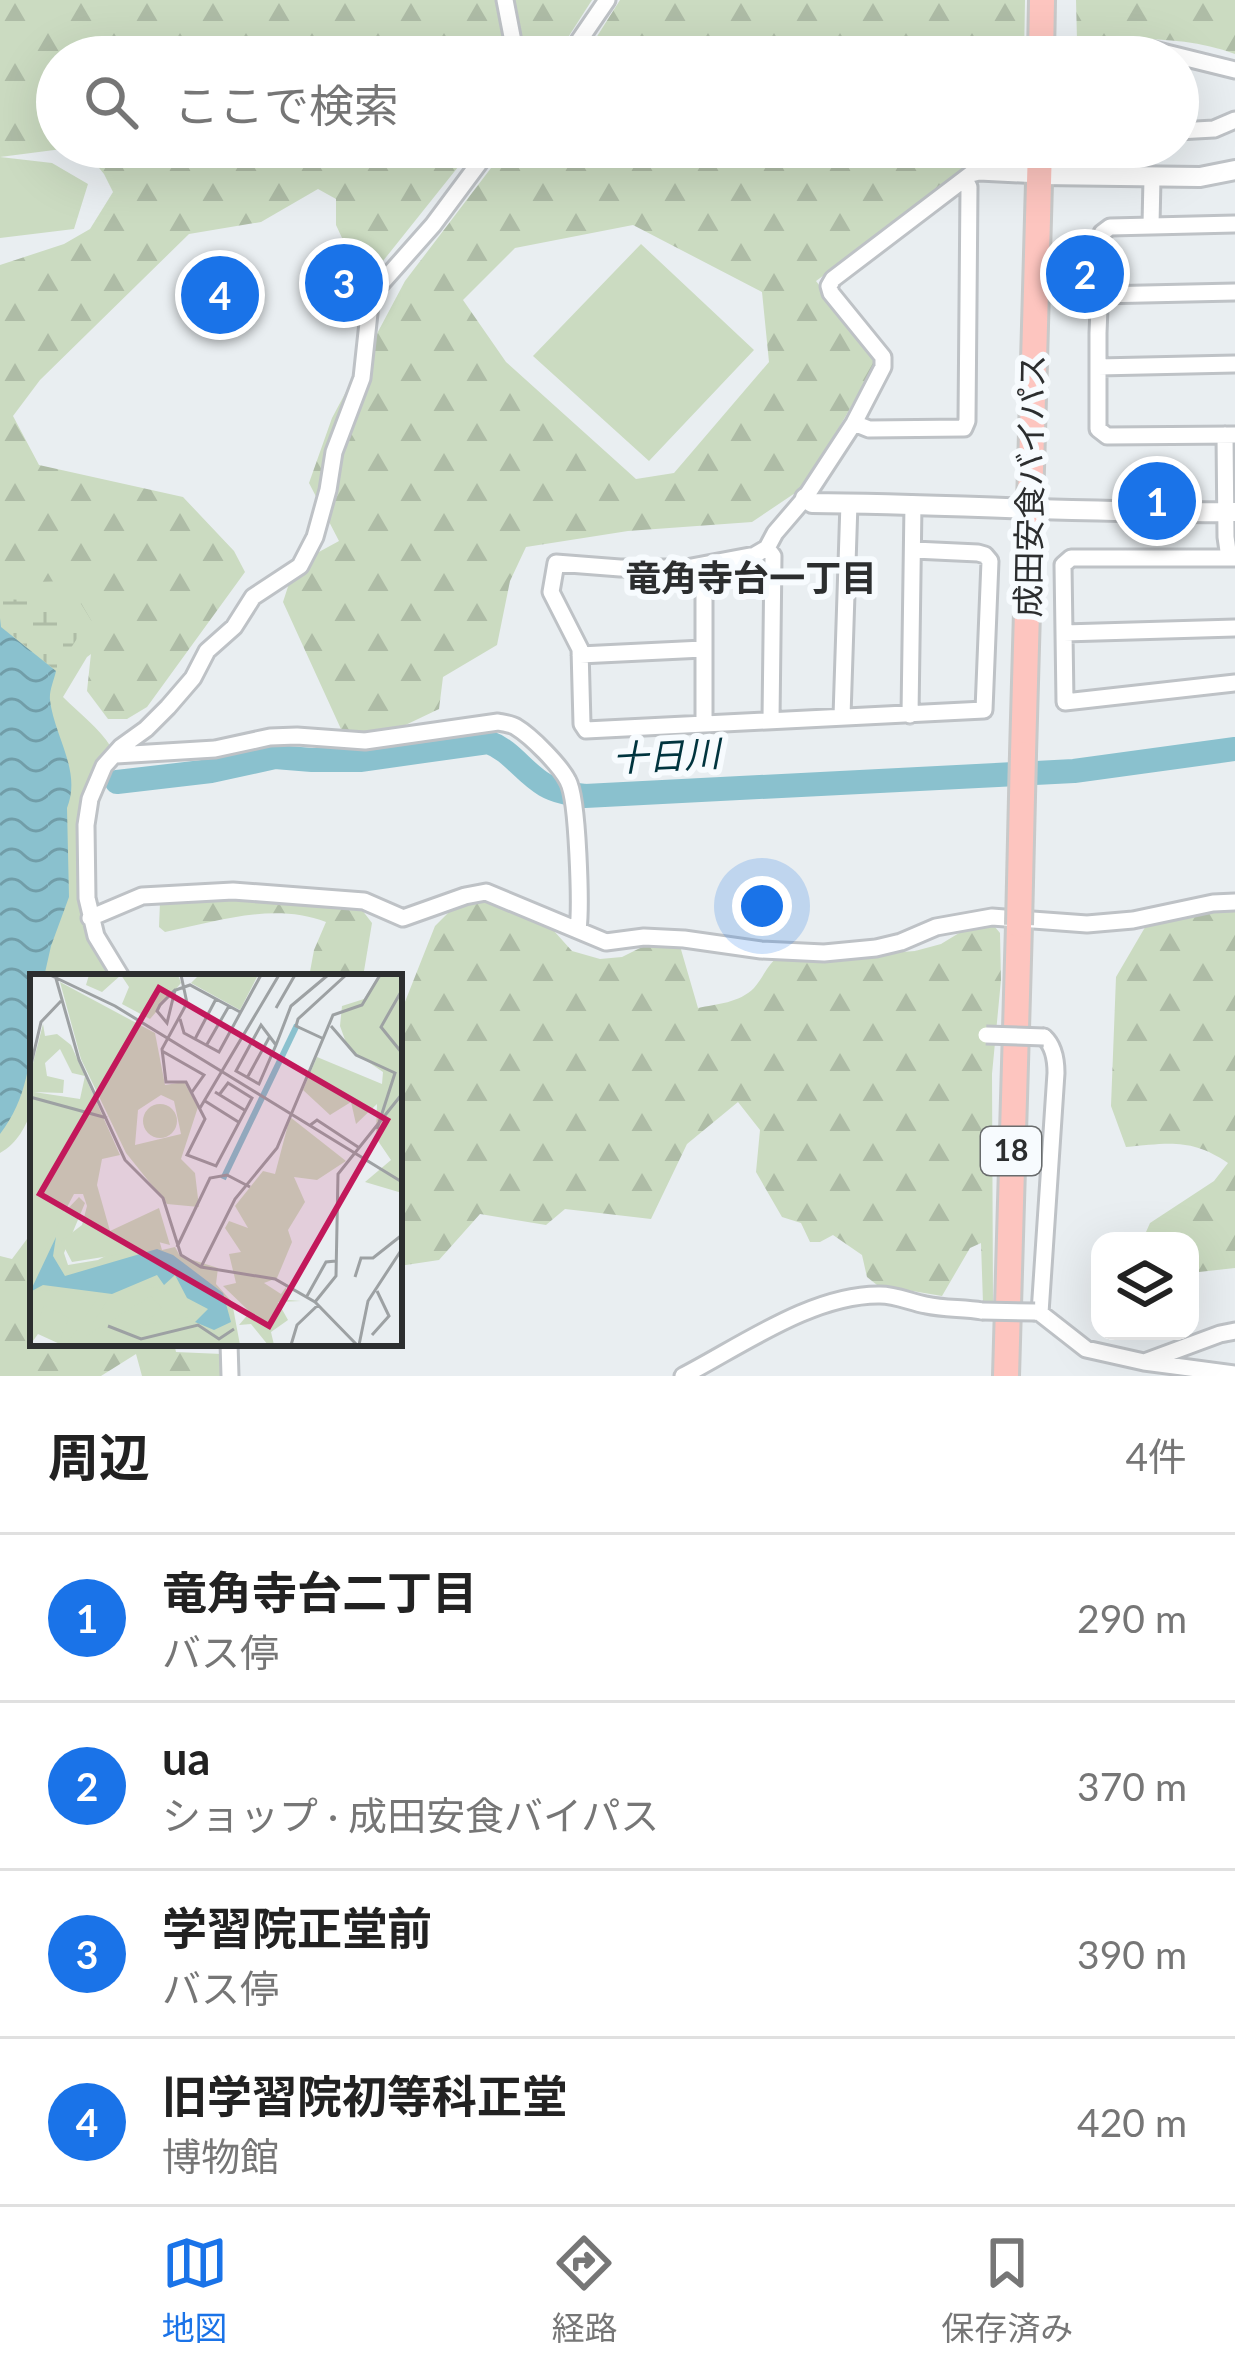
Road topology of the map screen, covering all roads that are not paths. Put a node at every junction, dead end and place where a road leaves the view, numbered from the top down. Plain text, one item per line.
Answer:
1 (505, 0) edge
2 (607, 0) edge
3 (1042, 0) edge
4 (512, 36) edge
5 (582, 36) edge
6 (1041, 36) edge
7 (1199, 61) edge
8 (1235, 70) edge
9 (1235, 120) edge
10 (1199, 130) edge
11 (475, 168) edge
12 (1040, 168) edge
13 (1235, 170) edge
14 (1040, 175) junction
15 (1152, 178) junction
16 (965, 179) junction
17 (1235, 224) edge
18 (1151, 225) junction
19 (1235, 292) edge
20 (1099, 295) junction
21 (1235, 364) edge
22 (1098, 367) junction
23 (854, 423) junction
24 (1230, 435) edge
25 (805, 498) junction
26 (849, 503) junction
27 (913, 504) junction
28 (1029, 510) junction
29 (1230, 512) edge
30 (767, 548) junction
31 (914, 550) junction
32 (1232, 558) edge
33 (704, 566) junction
34 (1235, 628) edge
35 (1064, 633) junction
36 (703, 649) junction
37 (580, 655) junction
38 (1235, 682) edge
39 (910, 715) junction
40 (842, 716) junction
41 (771, 719) junction
42 (704, 723) junction
43 (116, 754) junction
44 (1235, 902) edge
45 (91, 918) junction
46 (578, 930) junction
47 (119, 974) edge
48 (986, 1034) dead end
49 (1038, 1313) junction
50 (1235, 1331) edge
51 (229, 1346) edge
52 (1144, 1362) junction
53 (1235, 1375) edge
54 (230, 1376) edge
55 (683, 1376) edge
56 (1006, 1376) edge

1 - 4 street
2 - 5 street
3 - 6 main road
7 - 8 street
9 - 10 street
11 - 43 street
12 - 14 main road, 成田安食バイパス / 18
13 - 15 street
14 - 15 street
14 - 16 street
14 - 28 main road, 成田安食バイパス / 18
15 - 18 street
16 - 23 street
16 - 23 street
17 - 18 street
18 - 20 street
19 - 20 street
20 - 22 street
21 - 22 street
22 - 24 street
23 - 25 street
24 - 29 street
25 - 26 street
25 - 30 street
26 - 27 street
26 - 40 street
27 - 28 street
27 - 31 street
28 - 29 street
28 - 56 main road, 成田安食バイパス / 18, bridge
29 - 32 street
30 - 33 street
30 - 41 street
31 - 39 street
31 - 39 street
32 - 35 street
33 - 36 street
33 - 37 street
34 - 35 street
35 - 38 street
36 - 37 street
36 - 42 street
37 - 42 street
39 - 40 street
40 - 41 street
41 - 42 street
43 - 45 street
43 - 46 street
44 - 46 street
45 - 46 street
45 - 47 street
48 - 49 street, bridge
49 - 52 street
49 - 55 street, bridge
50 - 52 street
51 - 54 street
52 - 53 street

